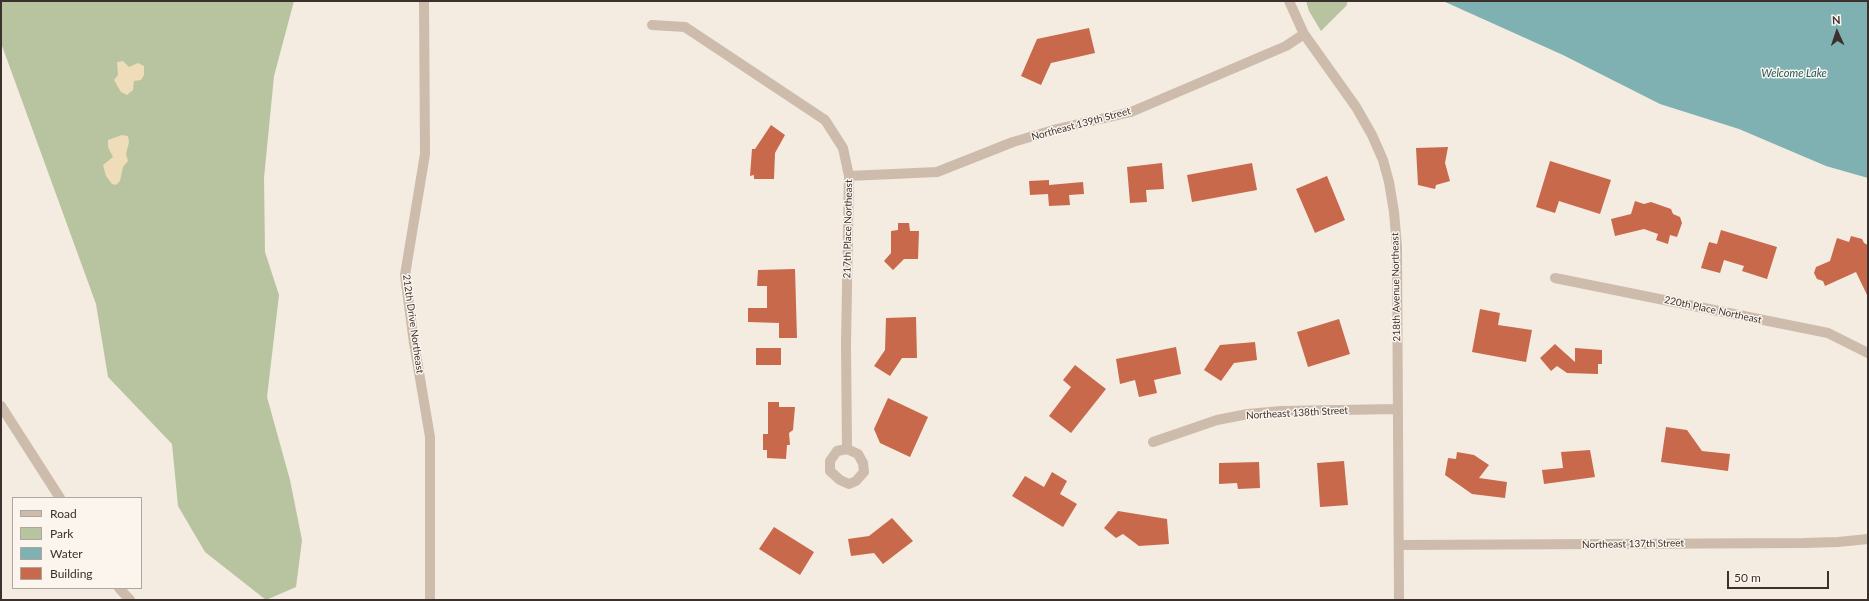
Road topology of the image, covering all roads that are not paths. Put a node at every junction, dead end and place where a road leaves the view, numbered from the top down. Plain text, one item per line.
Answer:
1 (424, 1) edge
2 (1289, 1) edge
3 (652, 25) dead end
4 (1304, 34) junction
5 (849, 176) junction
6 (1555, 278) dead end
7 (1868, 353) edge
8 (1, 406) edge
9 (1397, 409) junction
10 (1153, 442) dead end
11 (847, 449) dead end
12 (59, 497) edge
13 (1868, 539) edge
14 (1399, 545) junction
15 (120, 589) edge
16 (130, 600) edge
17 (430, 600) edge
18 (1399, 600) edge

1 - 17 street, 212th Drive Northeast
2 - 4 street, 218th Avenue Northeast
3 - 5 street, 217th Place Northeast
4 - 5 street, Northeast 139th Street
4 - 9 street, 218th Avenue Northeast
5 - 11 street, 217th Place Northeast
6 - 7 street, 220th Place Northeast
8 - 12 street
9 - 10 street, Northeast 138th Street
9 - 14 street, 218th Avenue Northeast
13 - 14 street, Northeast 137th Street
14 - 18 street, 218th Avenue Northeast
15 - 16 street

